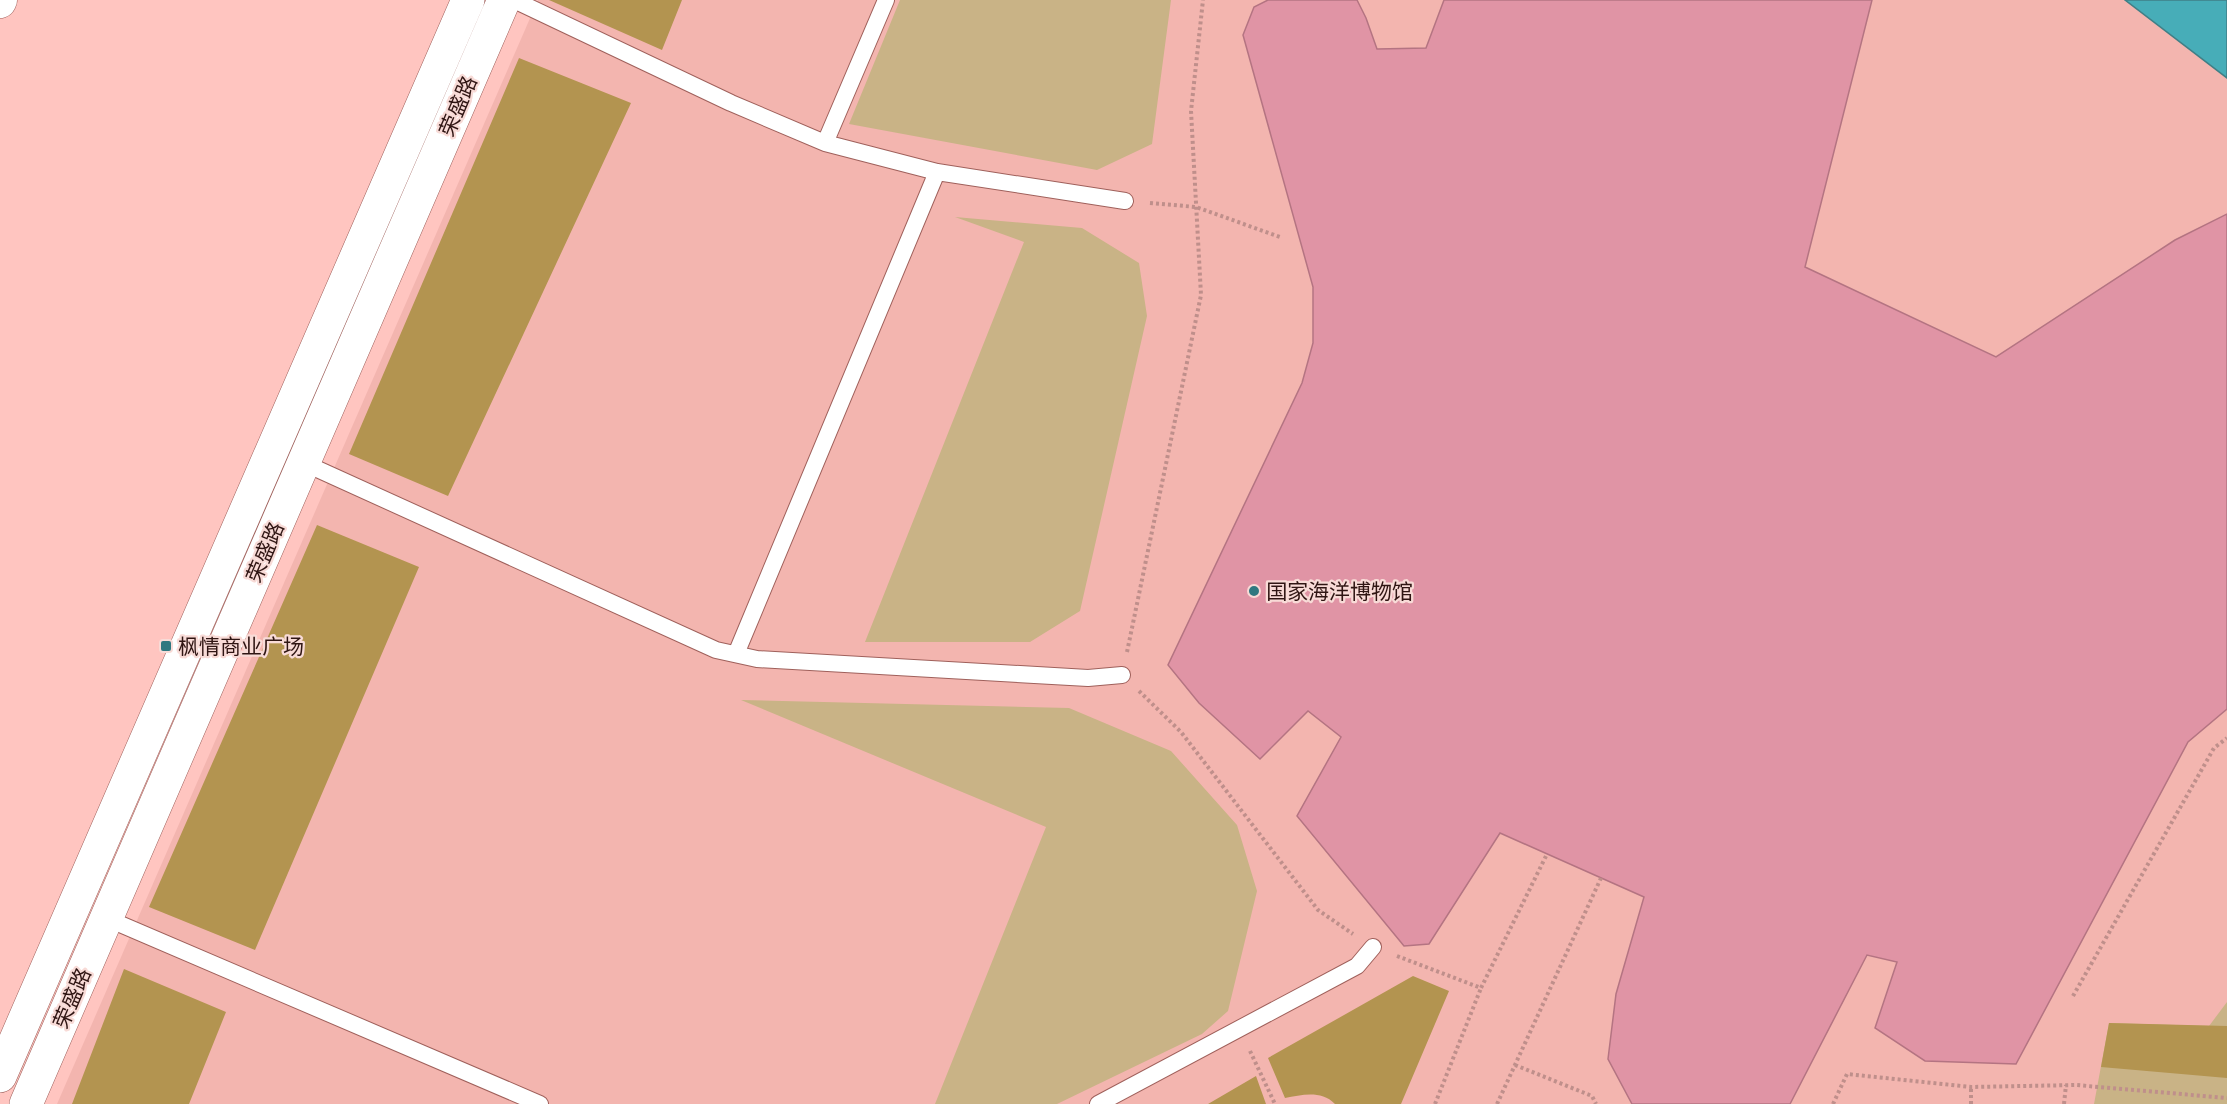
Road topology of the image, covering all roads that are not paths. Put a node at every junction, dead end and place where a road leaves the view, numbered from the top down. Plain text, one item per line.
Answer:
1 (468, 0) edge
2 (504, 0) edge
3 (514, 0) edge
4 (886, 0) edge
5 (825, 143) junction
6 (937, 172) junction
7 (1125, 201) road end
8 (304, 463) junction
9 (736, 654) junction
10 (1122, 675) road end
11 (106, 918) junction
12 (1373, 947) road end
13 (0, 1076) edge
14 (26, 1104) edge
15 (540, 1104) edge
16 (1098, 1104) edge

1 - 13 street, 荣盛路
2 - 8 street, 荣盛路
3 - 5 lane
4 - 5 lane
5 - 6 lane
6 - 7 lane
6 - 9 lane
8 - 9 lane
8 - 11 street, 荣盛路
9 - 10 lane
11 - 14 street, 荣盛路
11 - 15 lane
12 - 16 lane

